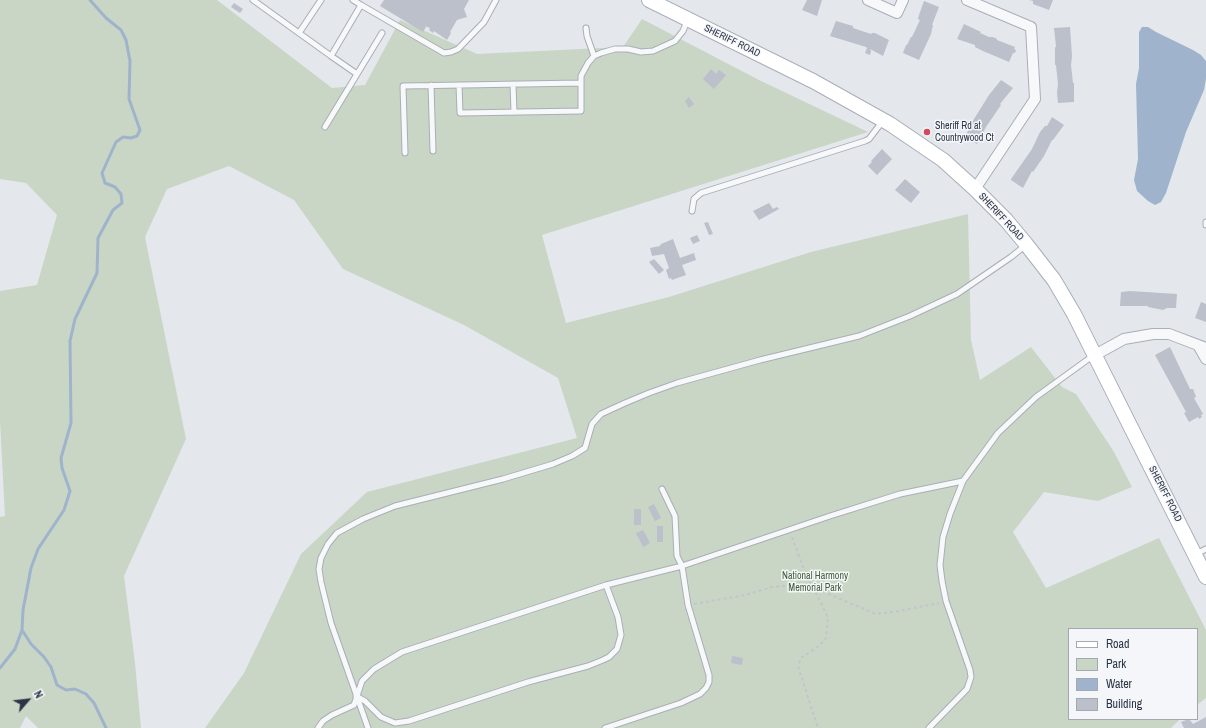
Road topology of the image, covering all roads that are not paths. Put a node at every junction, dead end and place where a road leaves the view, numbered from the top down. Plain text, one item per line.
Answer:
1 (253, 0) edge
2 (321, 0) edge
3 (353, 0) edge
4 (496, 0) edge
5 (649, 0) edge
6 (868, 0) edge
7 (903, 0) edge
8 (967, 0) edge
9 (361, 5) junction
10 (687, 20) junction
11 (586, 28) dead end
12 (299, 33) junction
13 (382, 33) dead end
14 (331, 56) junction
15 (594, 56) junction
16 (357, 74) junction
17 (581, 83) junction
18 (513, 84) junction
19 (459, 85) junction
20 (431, 86) junction
21 (514, 112) junction
22 (884, 119) junction
23 (325, 127) dead end
24 (433, 151) dead end
25 (405, 154) dead end
26 (975, 189) junction
27 (692, 210) dead end
28 (1026, 244) junction
29 (1202, 346) edge
30 (1095, 354) junction
31 (1206, 359) edge
32 (963, 481) junction
33 (662, 489) dead end
34 (1200, 552) edge
35 (682, 566) junction
36 (1206, 577) edge
37 (606, 585) junction
38 (356, 696) junction
39 (318, 728) edge
40 (368, 728) edge
41 (605, 728) edge
42 (929, 728) edge

1 - 12 lane
2 - 12 lane
3 - 9 lane
4 - 9 lane
5 - 10 main road, SHERIFF ROAD
6 - 7 street
8 - 26 street
9 - 14 lane
10 - 15 lane
10 - 22 main road, SHERIFF ROAD
11 - 15 lane
12 - 14 lane
13 - 16 lane
14 - 16 lane
15 - 17 lane
16 - 23 lane
17 - 18 lane
17 - 21 lane
18 - 19 lane
18 - 21 lane
19 - 20 lane
19 - 21 lane
20 - 24 lane
20 - 25 lane
22 - 26 main road, SHERIFF ROAD
22 - 27 lane
26 - 28 main road, SHERIFF ROAD
28 - 30 main road, SHERIFF ROAD
28 - 38 lane
29 - 30 street
29 - 31 street
30 - 32 lane
30 - 34 main road, SHERIFF ROAD
32 - 35 lane
32 - 42 lane
33 - 35 lane
34 - 36 main road, SHERIFF ROAD
35 - 37 lane
35 - 41 lane
37 - 38 lane
37 - 38 lane
38 - 39 lane
38 - 40 lane

